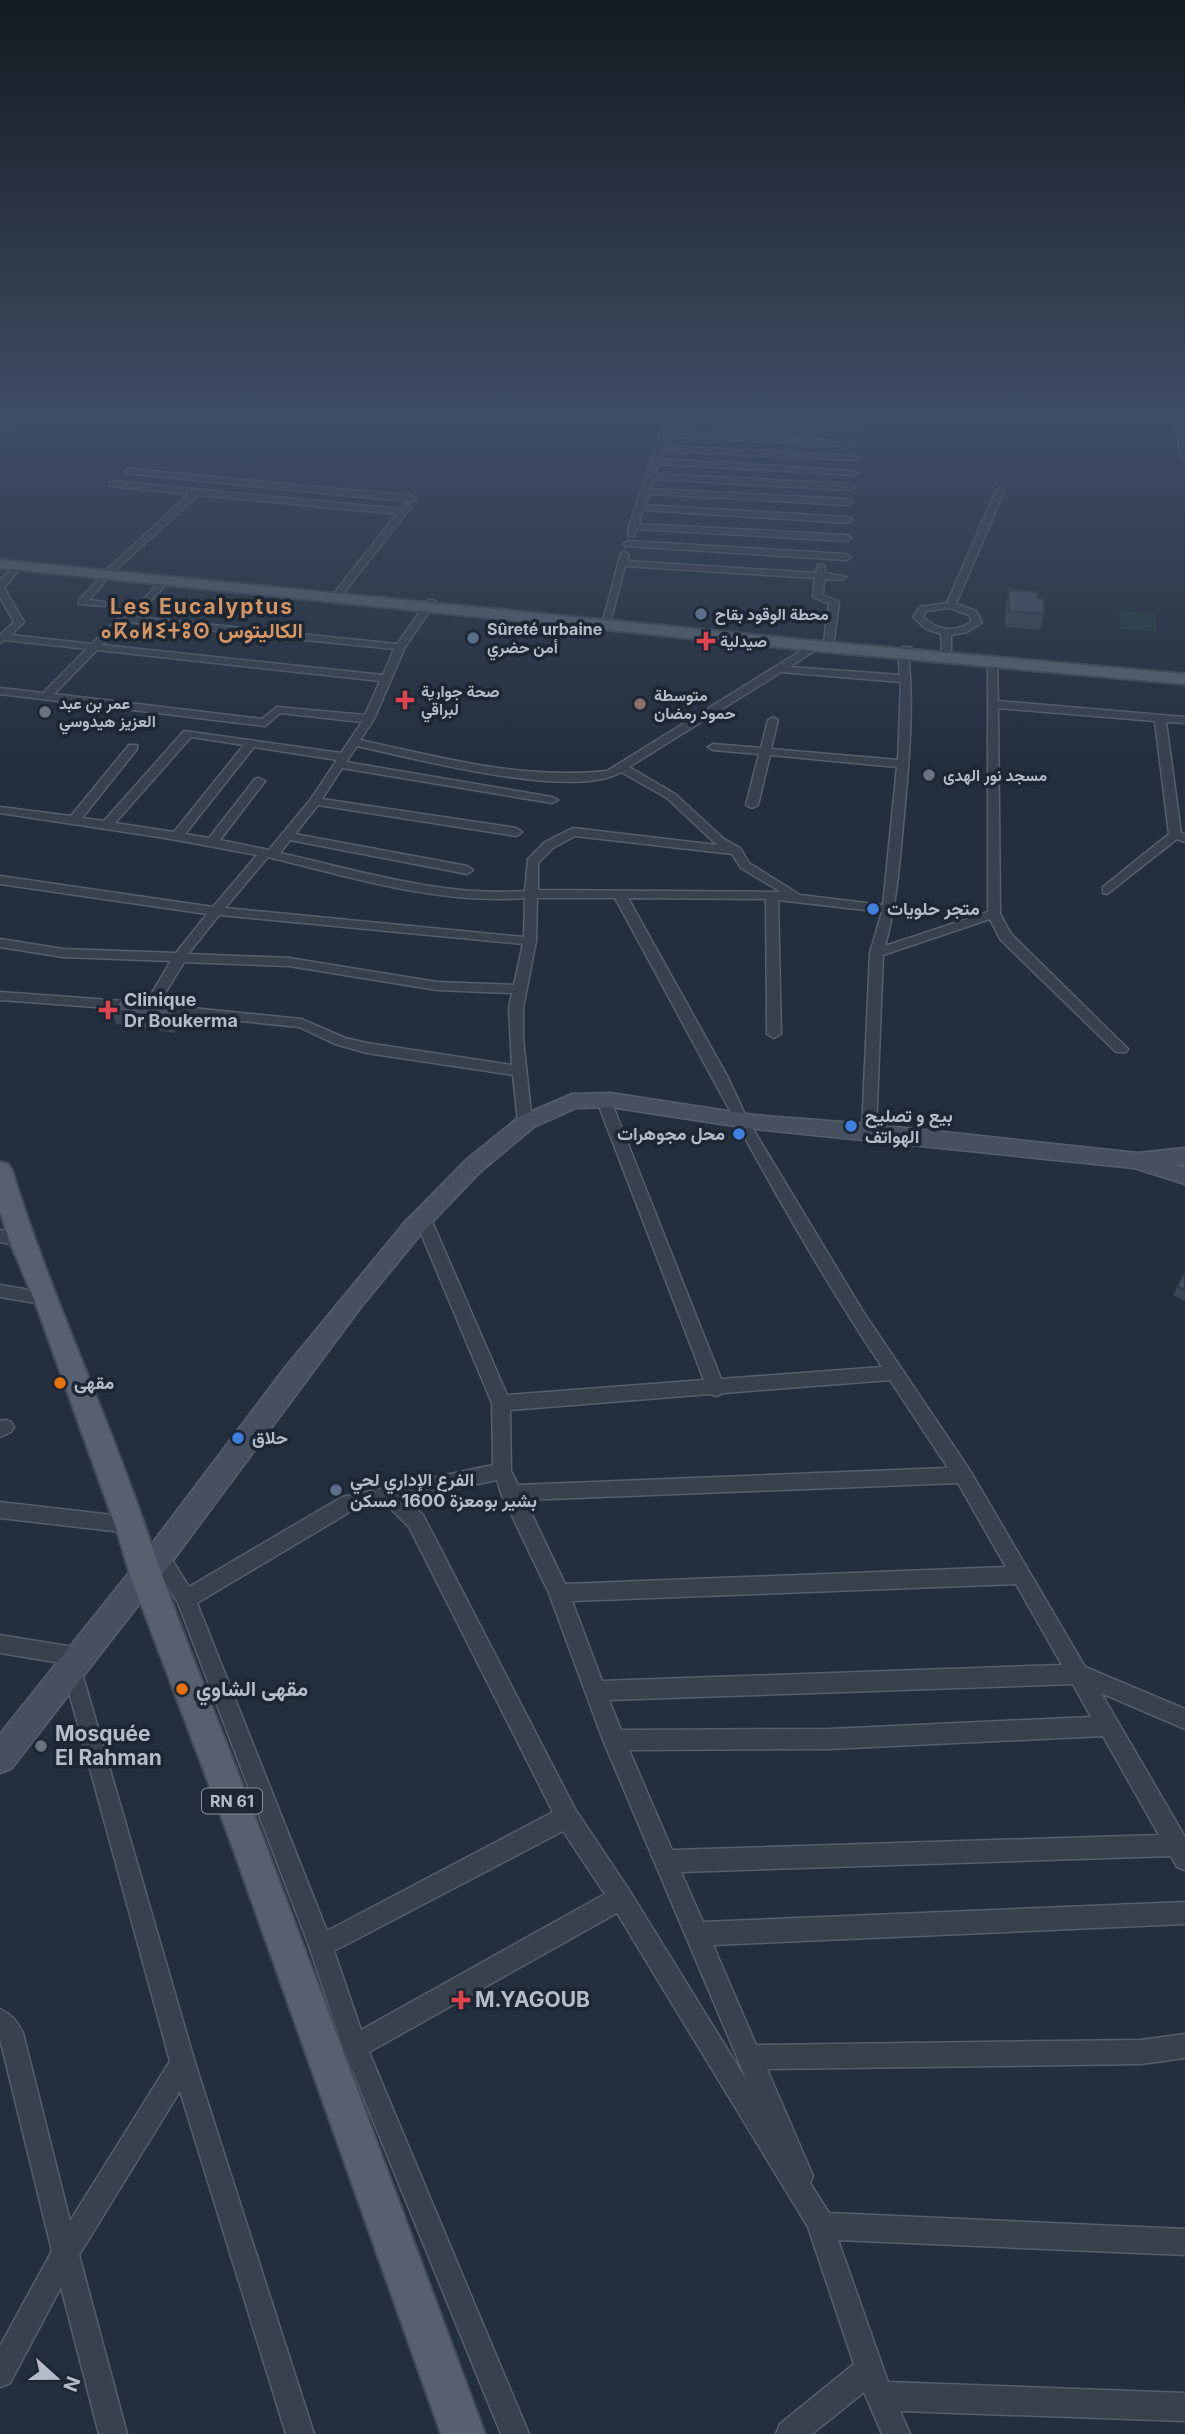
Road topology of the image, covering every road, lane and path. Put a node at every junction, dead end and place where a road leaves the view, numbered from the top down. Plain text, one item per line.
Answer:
1 (156, 530) edge
2 (388, 530) edge
3 (632, 530) edge
4 (698, 530) edge
5 (825, 530) edge
6 (983, 530) edge
7 (742, 532) junction
8 (825, 537) junction
9 (847, 538) dead end
10 (628, 544) junction
11 (739, 551) junction
12 (823, 556) junction
13 (846, 557) dead end
14 (0, 561) edge
15 (621, 563) junction
16 (18, 565) junction
17 (735, 570) junction
18 (110, 572) junction
19 (820, 576) junction
20 (841, 577) dead end
21 (165, 580) junction
22 (0, 588) edge
23 (339, 593) junction
24 (102, 604) dead end
25 (429, 604) junction
26 (951, 605) junction
27 (129, 619) junction
28 (606, 620) junction
29 (946, 631) junction
30 (1, 635) edge
31 (823, 644) junction
32 (400, 647) junction
33 (94, 648) junction
34 (905, 651) junction
35 (946, 652) junction
36 (992, 661) junction
37 (779, 669) junction
38 (1185, 676) edge
39 (385, 678) junction
40 (906, 680) junction
41 (0, 691) edge
42 (46, 697) junction
43 (992, 704) junction
44 (1160, 718) junction
45 (369, 719) junction
46 (773, 720) dead end
47 (1185, 720) edge
48 (353, 743) junction
49 (251, 744) junction
50 (133, 747) dead end
51 (713, 747) dead end
52 (763, 751) junction
53 (340, 760) junction
54 (903, 764) junction
55 (620, 767) junction
56 (259, 781) dead end
57 (552, 800) dead end
58 (314, 801) junction
59 (752, 805) dead end
60 (0, 810) edge
61 (72, 822) junction
62 (106, 826) junction
63 (516, 832) dead end
64 (286, 836) junction
65 (176, 837) junction
66 (1180, 837) edge
67 (212, 843) junction
68 (736, 851) junction
69 (269, 854) junction
70 (467, 870) dead end
71 (0, 880) edge
72 (1107, 890) dead end
73 (531, 894) junction
74 (620, 895) junction
75 (772, 895) junction
76 (796, 896) junction
77 (219, 909) junction
78 (889, 909) junction
79 (994, 914) junction
80 (530, 941) junction
81 (0, 943) edge
82 (877, 953) junction
83 (180, 958) junction
84 (521, 989) junction
85 (0, 996) edge
86 (150, 1007) junction
87 (774, 1034) dead end
88 (1121, 1049) dead end
89 (519, 1071) junction
90 (604, 1101) junction
91 (741, 1121) junction
92 (525, 1122) junction
93 (869, 1131) junction
94 (1185, 1156) edge
95 (1135, 1160) junction
96 (0, 1170) edge
97 (1185, 1176) edge
98 (423, 1219) junction
99 (11, 1238) edge
100 (0, 1291) edge
101 (47, 1299) junction
102 (896, 1373) junction
103 (716, 1389) junction
104 (501, 1403) junction
105 (502, 1472) junction
106 (963, 1475) junction
107 (510, 1493) junction
108 (389, 1495) junction
109 (0, 1510) edge
110 (130, 1525) junction
111 (152, 1566) junction
112 (1021, 1575) junction
113 (559, 1593) junction
114 (186, 1599) junction
115 (0, 1643) edge
116 (75, 1662) junction
117 (1078, 1674) junction
118 (596, 1691) junction
119 (1185, 1719) edge
120 (1105, 1726) junction
121 (614, 1740) junction
122 (0, 1758) edge
123 (567, 1817) junction
124 (1182, 1852) edge
125 (665, 1861) junction
126 (621, 1898) junction
127 (1185, 1913) edge
128 (696, 1934) junction
129 (321, 1946) junction
130 (0, 2021) edge
131 (1185, 2046) edge
132 (355, 2047) junction
133 (750, 2057) junction
134 (183, 2063) junction
135 (822, 2226) junction
136 (1185, 2242) edge
137 (65, 2253) junction
138 (870, 2369) junction
139 (0, 2372) edge
140 (879, 2396) junction
141 (1185, 2407) edge
142 (113, 2434) edge
143 (300, 2434) edge
144 (463, 2434) edge
145 (515, 2434) edge
146 (790, 2434) edge
147 (895, 2434) edge

1 - 18 street
2 - 23 street
3 - 10 street
4 - 7 street
5 - 8 street
6 - 26 street
7 - 8 street
7 - 11 street
8 - 9 street
8 - 12 street
10 - 11 street
10 - 15 street
11 - 12 street
11 - 17 street
12 - 13 street
12 - 19 street
14 - 16 main road
14 - 18 main road
15 - 17 street
15 - 28 street
16 - 18 main road
16 - 22 street
17 - 19 street
18 - 21 main road
18 - 23 main road
18 - 24 street
19 - 20 street
19 - 31 street
21 - 25 main road
21 - 27 street
22 - 30 street
23 - 25 main road
25 - 28 main road
25 - 31 main road
25 - 32 street
26 - 29 street
26 - 29 street
27 - 32 street
27 - 33 street
28 - 31 main road
29 - 35 street
30 - 33 street
31 - 34 main road
31 - 37 street
32 - 39 street
33 - 39 street
33 - 42 street
34 - 35 main road
34 - 36 main road
34 - 40 street
35 - 38 main road
36 - 38 main road
36 - 43 street
37 - 40 street
37 - 55 street
39 - 45 street
40 - 54 street
41 - 42 street
42 - 45 street
43 - 44 street
43 - 79 street
44 - 47 street
44 - 66 street
45 - 48 street
46 - 52 street
48 - 53 street
48 - 55 street
49 - 53 street
49 - 62 street
49 - 65 street
50 - 61 street
51 - 52 street
52 - 54 street
52 - 59 street
53 - 57 street
53 - 58 street
54 - 78 street
55 - 68 street
56 - 67 street
58 - 63 street
58 - 64 street
60 - 61 street
61 - 62 street
62 - 65 street
64 - 69 street
64 - 70 street
65 - 67 street
66 - 72 street
67 - 69 street
68 - 73 street
68 - 76 street
69 - 73 street
69 - 77 street
71 - 77 street
73 - 74 street
73 - 80 street
74 - 75 street
74 - 91 street
75 - 76 street
75 - 87 street
76 - 78 street
77 - 80 street
77 - 83 street
78 - 82 street
79 - 82 street
79 - 88 street
80 - 84 street
81 - 83 street
82 - 93 street
83 - 84 street
83 - 86 street
84 - 89 street
85 - 86 street
86 - 89 street
89 - 92 street
90 - 91 street
90 - 92 street
90 - 103 street
91 - 93 street
91 - 102 street
92 - 98 street
93 - 95 street
94 - 95 street
95 - 97 street
96 - 99 main road, RN 61
98 - 104 street
98 - 111 street
99 - 101 main road, RN 61
100 - 101 street
101 - 110 main road, RN 61
102 - 103 street
102 - 106 street
103 - 104 street
104 - 105 street
105 - 107 street
105 - 108 street
106 - 107 street
106 - 112 street
107 - 113 street
108 - 114 street
108 - 123 street
109 - 110 street
110 - 111 main road, RN 61
111 - 114 street
111 - 116 street
111 - 144 main road, RN 61
112 - 113 street
112 - 117 street
113 - 118 street
114 - 129 street
115 - 116 street
116 - 122 street
116 - 134 street
117 - 118 street
117 - 119 street
117 - 120 street
118 - 121 street
120 - 121 street
120 - 124 street
121 - 125 street
123 - 126 street
123 - 129 street
124 - 125 street
125 - 128 street
126 - 132 street
126 - 135 street
127 - 128 street
128 - 133 street
129 - 132 street
130 - 137 street
131 - 133 street
132 - 145 street
133 - 135 street
134 - 137 street
134 - 143 street
135 - 136 street
135 - 138 street
137 - 139 street
137 - 142 street
138 - 140 street
138 - 146 street
140 - 141 street
140 - 147 street

